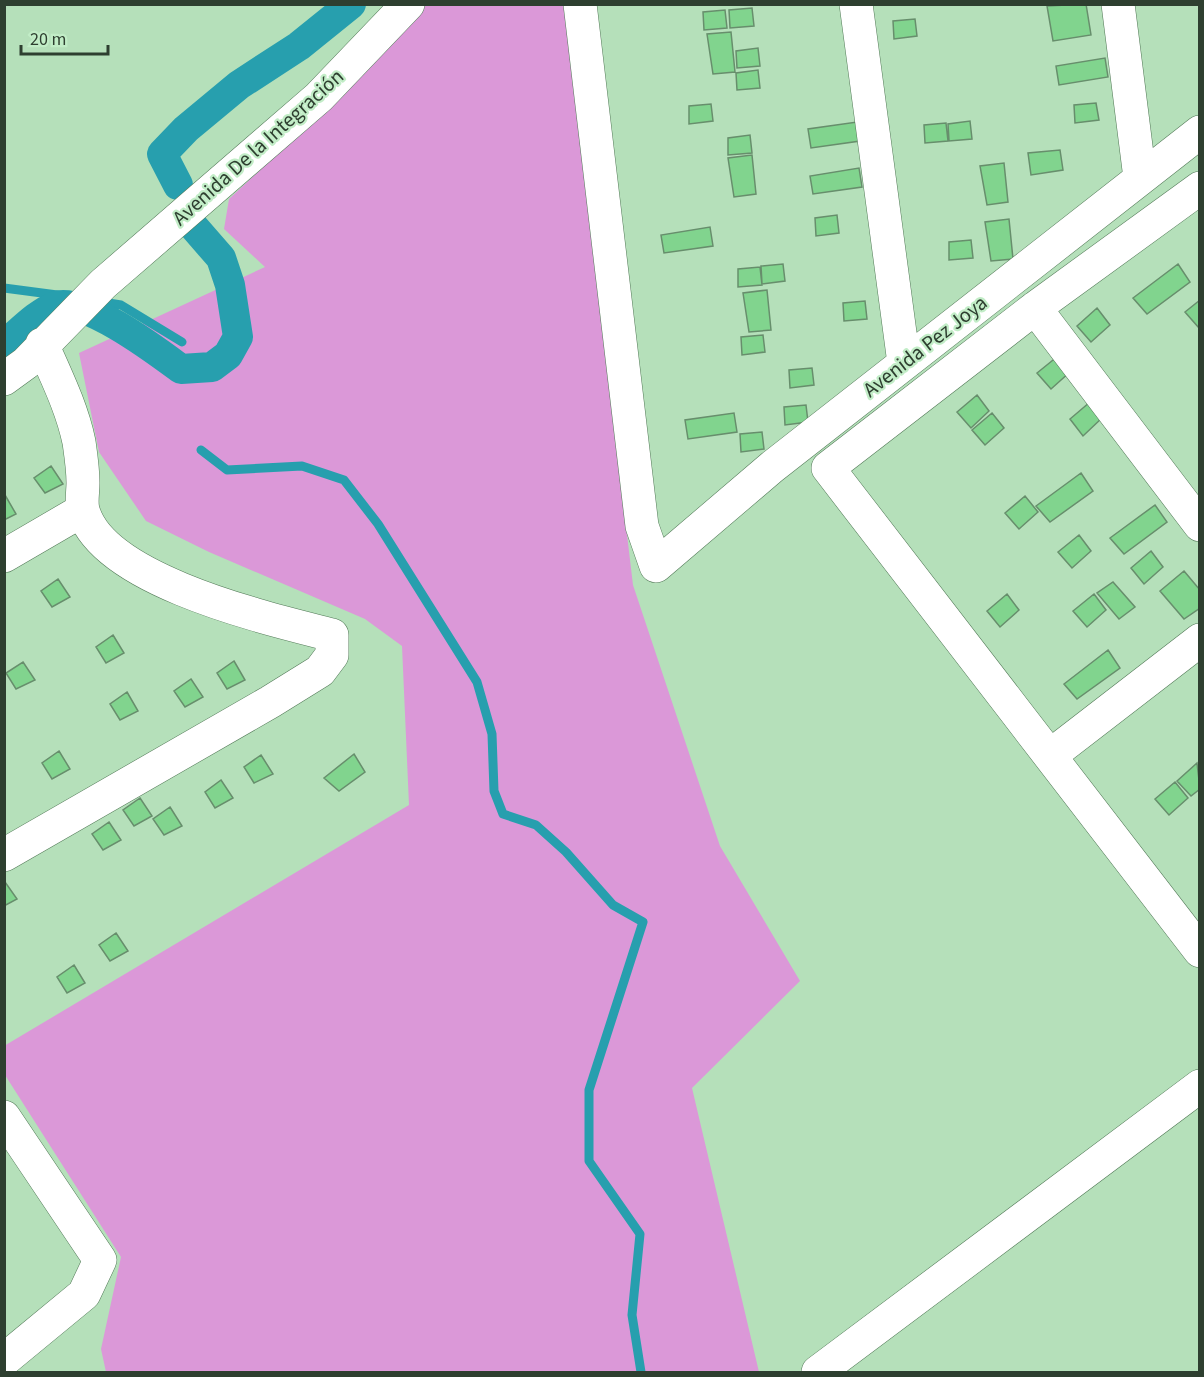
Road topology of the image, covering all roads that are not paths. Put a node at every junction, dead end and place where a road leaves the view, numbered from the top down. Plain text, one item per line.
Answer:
1 (408, 4) edge
2 (580, 4) edge
3 (856, 4) edge
4 (1118, 4) edge
5 (1200, 132) edge
6 (1140, 178) junction
7 (1200, 188) edge
8 (1035, 308) junction
9 (52, 335) junction
10 (904, 363) junction
11 (4, 379) edge
12 (83, 510) junction
13 (1200, 525) edge
14 (4, 556) edge
15 (1200, 640) edge
16 (1051, 755) junction
17 (4, 855) edge
18 (1200, 951) edge
19 (1200, 1086) edge
20 (4, 1117) edge
21 (4, 1360) edge
22 (818, 1372) edge

1 - 9 street, Avenida De la Integración
2 - 10 street, Avenida Pez Joya
3 - 10 street
4 - 6 street
5 - 6 street, Avenida Pez Joya
6 - 10 street, Avenida Pez Joya
7 - 8 street, Avenida Pez Joya
8 - 13 street
8 - 16 street, Avenida Pez Joya
9 - 11 street, Avenida De la Integración
9 - 12 street
12 - 14 street
12 - 17 street
15 - 16 street
16 - 18 street
19 - 22 street
20 - 21 street

